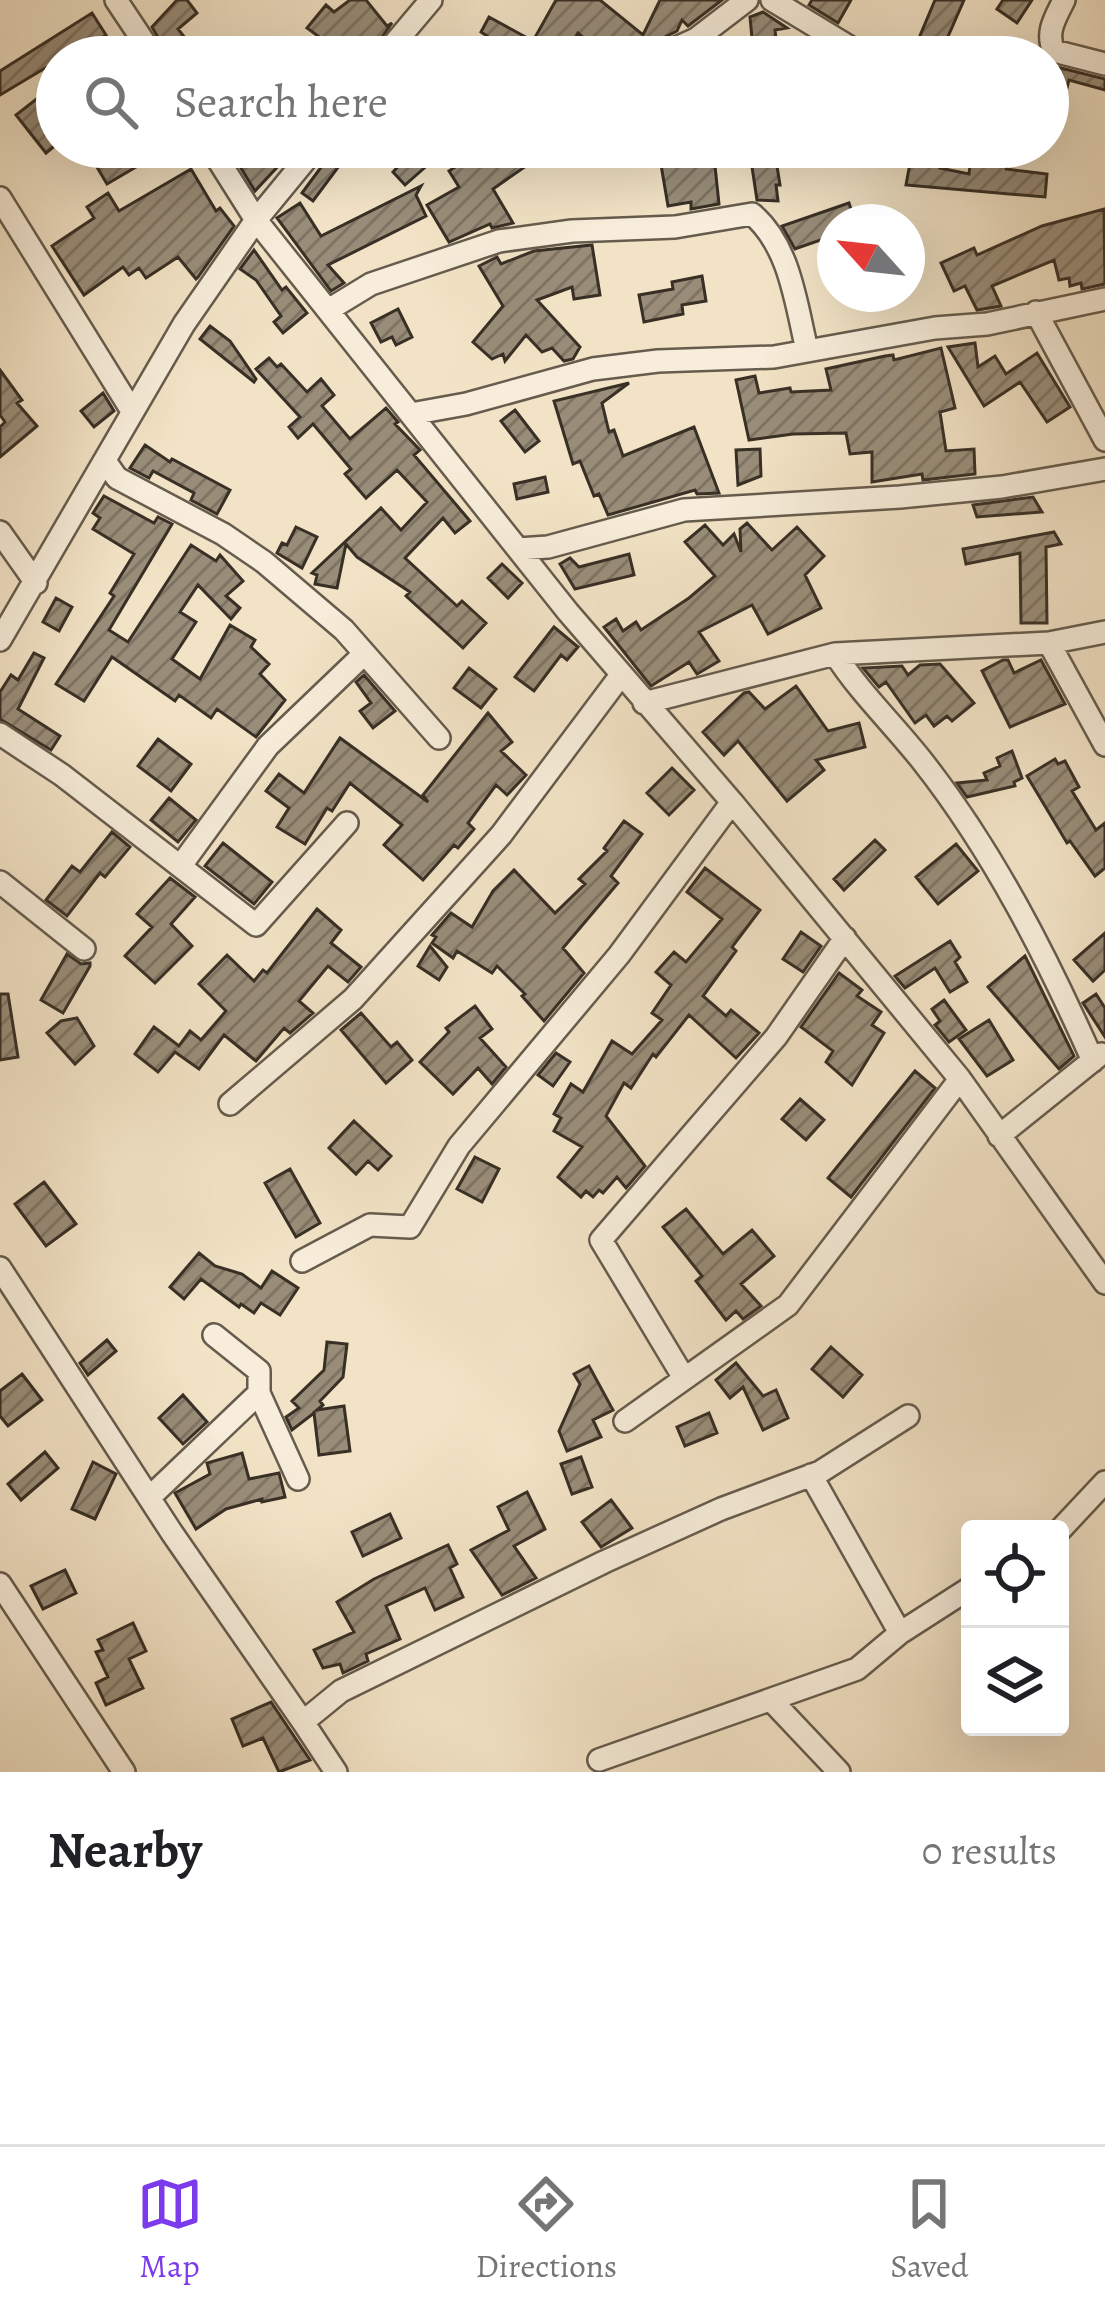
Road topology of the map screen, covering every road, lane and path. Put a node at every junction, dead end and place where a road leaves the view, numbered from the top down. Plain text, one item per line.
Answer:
1 (431, 0) edge
2 (747, 0) edge
3 (772, 0) edge
4 (1064, 0) edge
5 (130, 6) edge
6 (144, 36) edge
7 (401, 36) edge
8 (701, 36) edge
9 (831, 36) edge
10 (1050, 36) edge
11 (1069, 55) edge
12 (1105, 64) edge
13 (224, 168) edge
14 (299, 168) edge
15 (0, 198) edge
16 (256, 220) junction
17 (1105, 298) edge
18 (330, 309) junction
19 (1036, 312) junction
20 (807, 350) junction
21 (132, 411) junction
22 (411, 414) junction
23 (1105, 440) edge
24 (1105, 469) edge
25 (105, 472) junction
26 (0, 532) edge
27 (518, 549) junction
28 (37, 583) junction
29 (1105, 632) edge
30 (0, 640) edge
31 (1049, 643) junction
32 (835, 654) junction
33 (363, 655) junction
34 (621, 675) junction
35 (644, 703) junction
36 (0, 734) edge
37 (439, 738) dead end
38 (1105, 745) edge
39 (732, 802) junction
40 (347, 823) dead end
41 (182, 864) junction
42 (0, 882) edge
43 (845, 938) junction
44 (85, 949) dead end
45 (1099, 1056) edge
46 (960, 1079) junction
47 (230, 1104) dead end
48 (999, 1136) junction
49 (302, 1261) dead end
50 (0, 1268) edge
51 (1105, 1282) edge
52 (214, 1335) dead end
53 (684, 1378) junction
54 (259, 1393) junction
55 (908, 1416) dead end
56 (625, 1421) dead end
57 (811, 1475) junction
58 (298, 1479) dead end
59 (1105, 1482) edge
60 (150, 1497) junction
61 (1069, 1520) edge
62 (0, 1584) edge
63 (961, 1594) edge
64 (900, 1633) junction
65 (772, 1700) junction
66 (303, 1722) junction
67 (599, 1760) dead end
68 (124, 1772) edge
69 (336, 1772) edge
70 (839, 1772) edge

1 - 7 street
2 - 8 street
3 - 9 street
4 - 10 street
5 - 6 street
11 - 12 street
13 - 16 street
14 - 16 street
15 - 21 street
16 - 18 street
16 - 21 street
17 - 19 street
18 - 20 street
18 - 22 street
19 - 20 street
19 - 23 street
20 - 22 street
21 - 25 street
22 - 27 street
24 - 27 street
25 - 28 street
25 - 33 street
26 - 28 street
27 - 34 street
28 - 30 street
29 - 31 street
31 - 32 street
31 - 38 street
32 - 35 street
32 - 45 street
33 - 37 street
33 - 41 street
34 - 35 street
34 - 47 street
35 - 39 street
36 - 41 street
39 - 43 street
39 - 49 street
40 - 41 street
42 - 44 street
43 - 46 street
43 - 53 street
45 - 48 street
46 - 48 street
46 - 53 street
48 - 51 street
50 - 60 street
52 - 54 street
53 - 56 street
54 - 58 street
54 - 60 street
55 - 57 street
57 - 64 street
57 - 66 street
59 - 61 street
60 - 66 street
62 - 68 street
63 - 64 street
64 - 65 street
65 - 67 street
65 - 70 street
66 - 69 street

